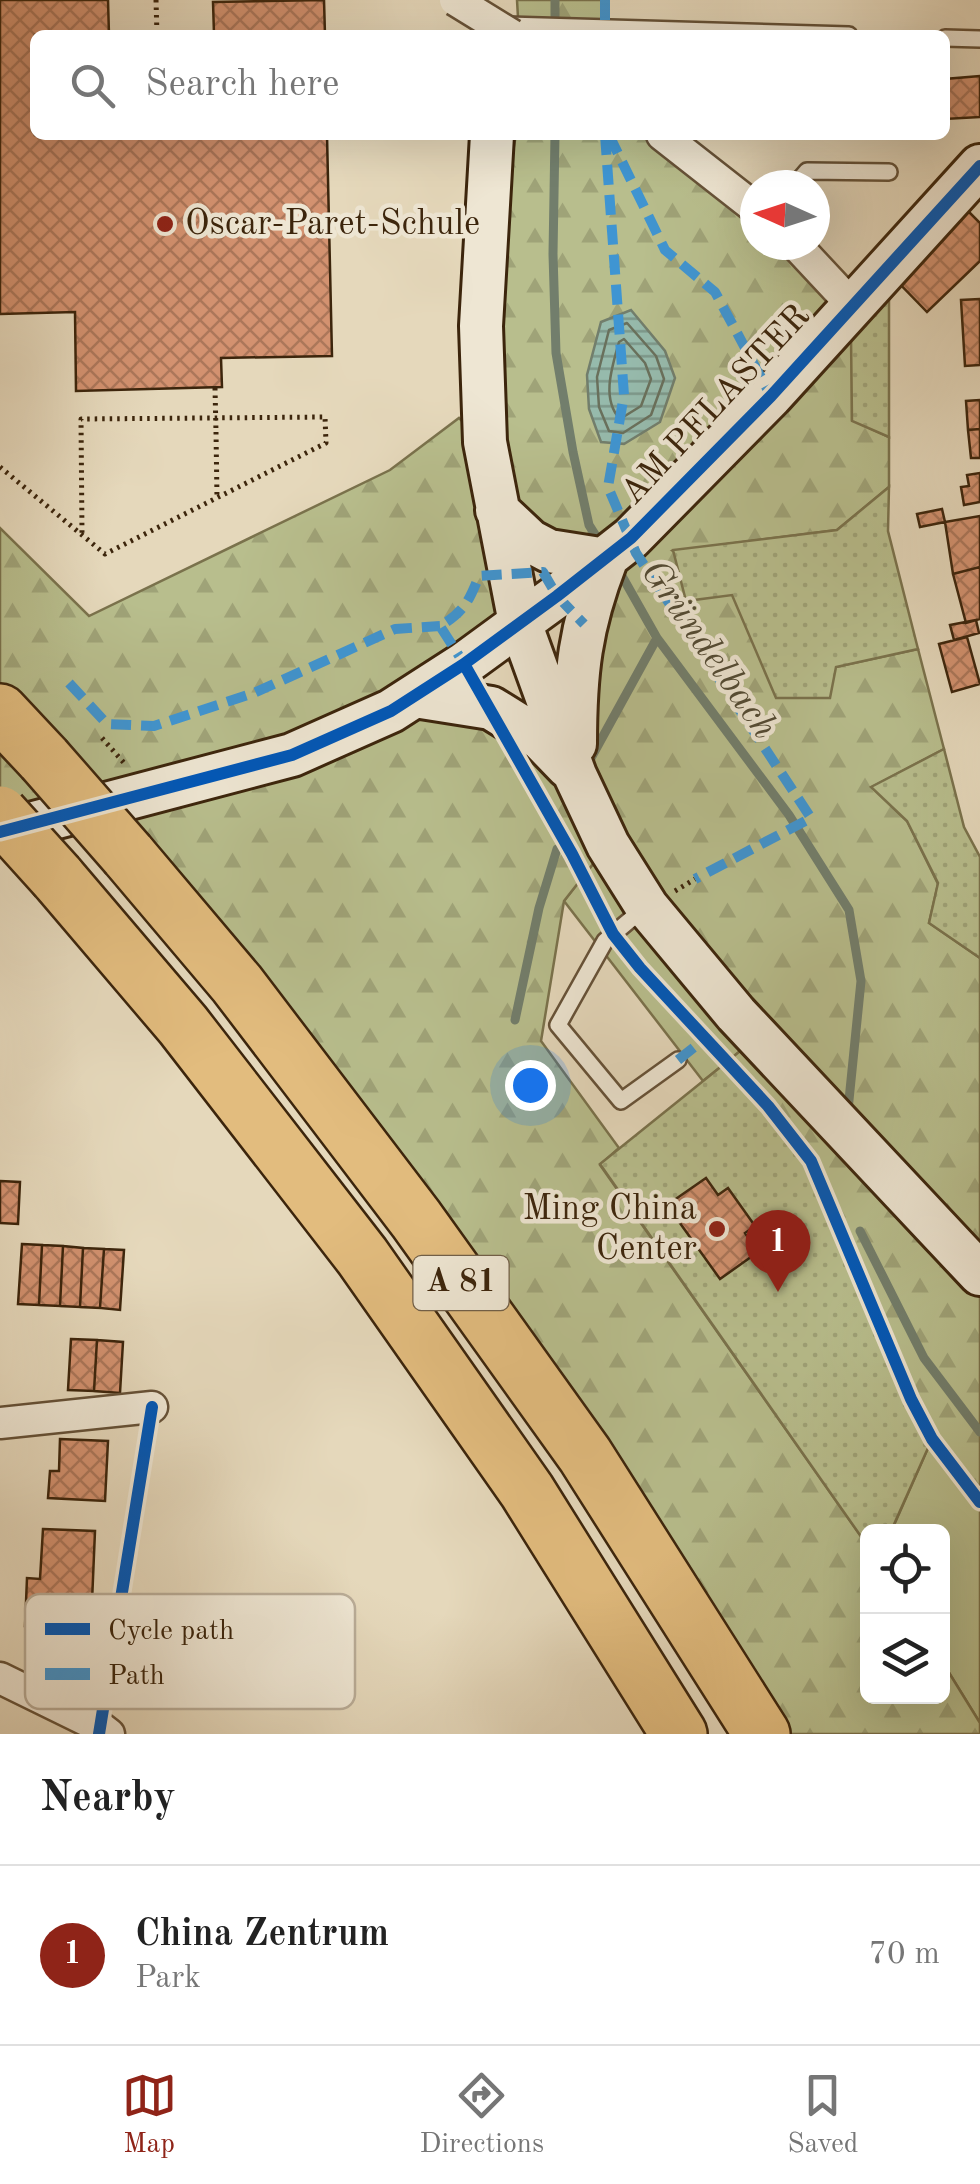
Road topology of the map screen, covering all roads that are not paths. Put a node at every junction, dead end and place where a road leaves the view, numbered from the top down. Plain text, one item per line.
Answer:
1 (455, 0) edge
2 (507, 24) edge
3 (674, 30) edge
4 (950, 38) edge
5 (980, 39) edge
6 (492, 140) edge
7 (668, 140) edge
8 (980, 166) edge
9 (830, 171) edge
10 (888, 172) dead end
11 (740, 196) edge
12 (810, 260) edge
13 (852, 305) junction
14 (497, 510) junction
15 (618, 549) junction
16 (520, 624) junction
17 (415, 696) junction
18 (0, 712) edge
19 (576, 775) junction
20 (0, 814) edge
21 (0, 832) edge
22 (646, 907) junction
23 (678, 1060) dead end
24 (980, 1274) edge
25 (152, 1406) dead end
26 (0, 1423) edge
27 (0, 1678) edge
28 (25, 1691) edge
29 (59, 1709) edge
30 (102, 1732) edge
31 (679, 1734) edge
32 (762, 1734) edge

1 - 2 street, bridge
2 - 3 lane
4 - 5 lane
6 - 14 street
7 - 11 street
8 - 13 street, AM PFLASTER
9 - 10 lane
12 - 13 street
13 - 15 street, AM PFLASTER
14 - 15 street
14 - 16 street
15 - 16 street, AM PFLASTER
15 - 19 street
16 - 17 street, AM PFLASTER
16 - 19 street
17 - 19 street
17 - 21 street, AM PFLASTER
18 - 32 highway, A 81, bridge
19 - 22 street
20 - 31 highway, A 81, bridge
22 - 23 lane
22 - 24 street
25 - 26 street
27 - 28 street
29 - 30 street

